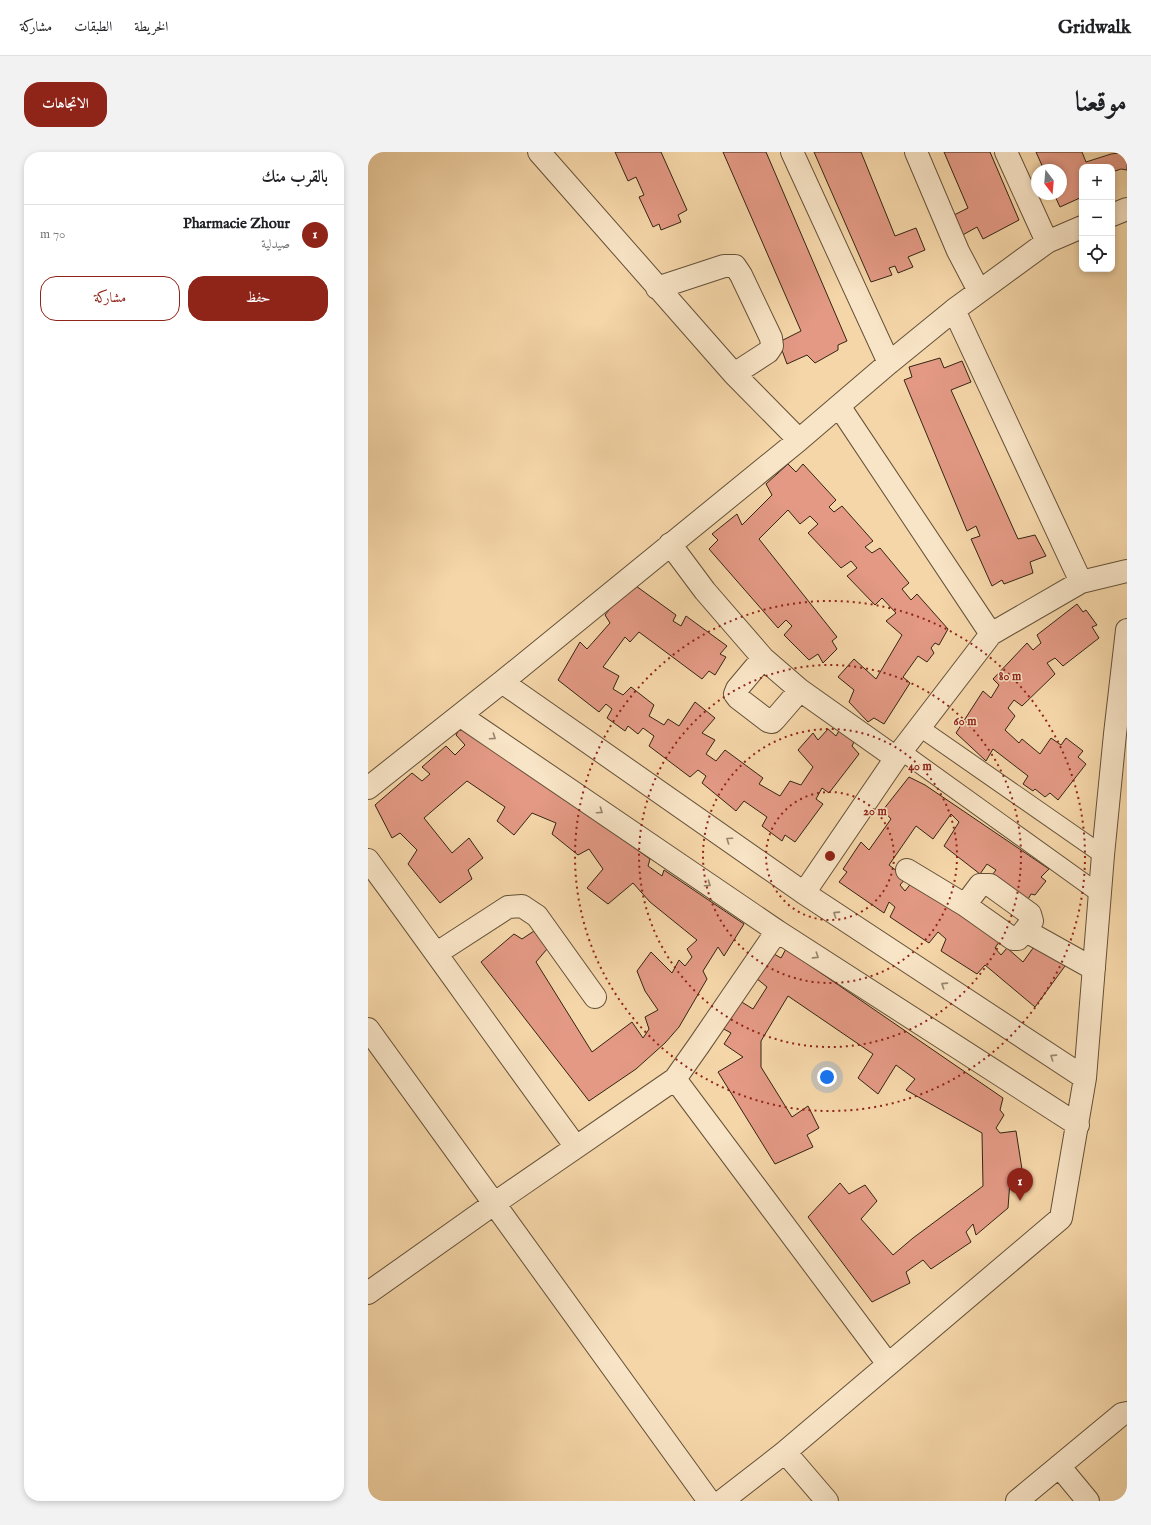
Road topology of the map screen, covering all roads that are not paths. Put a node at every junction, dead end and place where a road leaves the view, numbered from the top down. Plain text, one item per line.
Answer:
1 (539, 152) edge
2 (792, 152) edge
3 (916, 152) edge
4 (1006, 152) edge
5 (1127, 209) edge
6 (1115, 214) edge
7 (1079, 228) edge
8 (1047, 242) junction
9 (657, 288) junction
10 (979, 292) junction
11 (954, 310) junction
12 (889, 363) junction
13 (734, 374) junction
14 (839, 406) junction
15 (799, 440) junction
16 (670, 544) junction
17 (1127, 570) edge
18 (1081, 582) junction
19 (1127, 630) edge
20 (991, 634) junction
21 (763, 658) junction
22 (502, 682) junction
23 (800, 690) junction
24 (461, 716) junction
25 (918, 727) junction
26 (898, 755) junction
27 (368, 788) edge
28 (1103, 855) junction
29 (368, 860) edge
30 (907, 870) dead end
31 (804, 893) junction
32 (1100, 894) junction
33 (965, 905) junction
34 (777, 931) junction
35 (1026, 931) junction
36 (437, 954) junction
37 (1094, 969) junction
38 (595, 996) dead end
39 (368, 1029) edge
40 (1085, 1078) junction
41 (675, 1079) junction
42 (1078, 1125) junction
43 (576, 1147) junction
44 (495, 1203) junction
45 (368, 1293) edge
46 (888, 1364) junction
47 (1127, 1413) edge
48 (785, 1452) junction
49 (1059, 1466) junction
50 (709, 1501) edge
51 (722, 1501) edge
52 (827, 1501) edge
53 (1017, 1501) edge
54 (1088, 1501) edge

1 - 9 street
2 - 12 street
3 - 10 street
4 - 8 street
5 - 6 street
7 - 8 street
8 - 10 street
9 - 13 street
9 - 13 street
10 - 11 street
11 - 12 street
11 - 18 street
12 - 14 street
13 - 15 street
14 - 15 street
14 - 20 street
15 - 16 street
16 - 21 street
16 - 22 street
17 - 18 street
18 - 20 street
19 - 28 street
20 - 25 street
21 - 23 street
21 - 23 street
22 - 24 street
31 -> 22 street
23 - 26 street
24 - 27 street
24 -> 34 street
25 - 26 street
25 - 28 street
26 - 31 street
26 - 32 street
28 - 32 street
29 - 36 street
30 - 33 street
40 -> 31 street
32 - 37 street
33 - 35 street
33 - 35 street
34 - 41 street
34 -> 42 street
35 - 37 street
36 - 38 street
36 - 43 street
37 - 40 street
39 - 44 street
40 - 42 street
41 - 43 street
41 - 46 street
42 - 46 street
43 - 44 street
44 - 45 street
44 - 50 street
46 - 48 street
47 - 49 street
48 - 51 street
48 - 52 street
49 - 53 street
49 - 54 street

